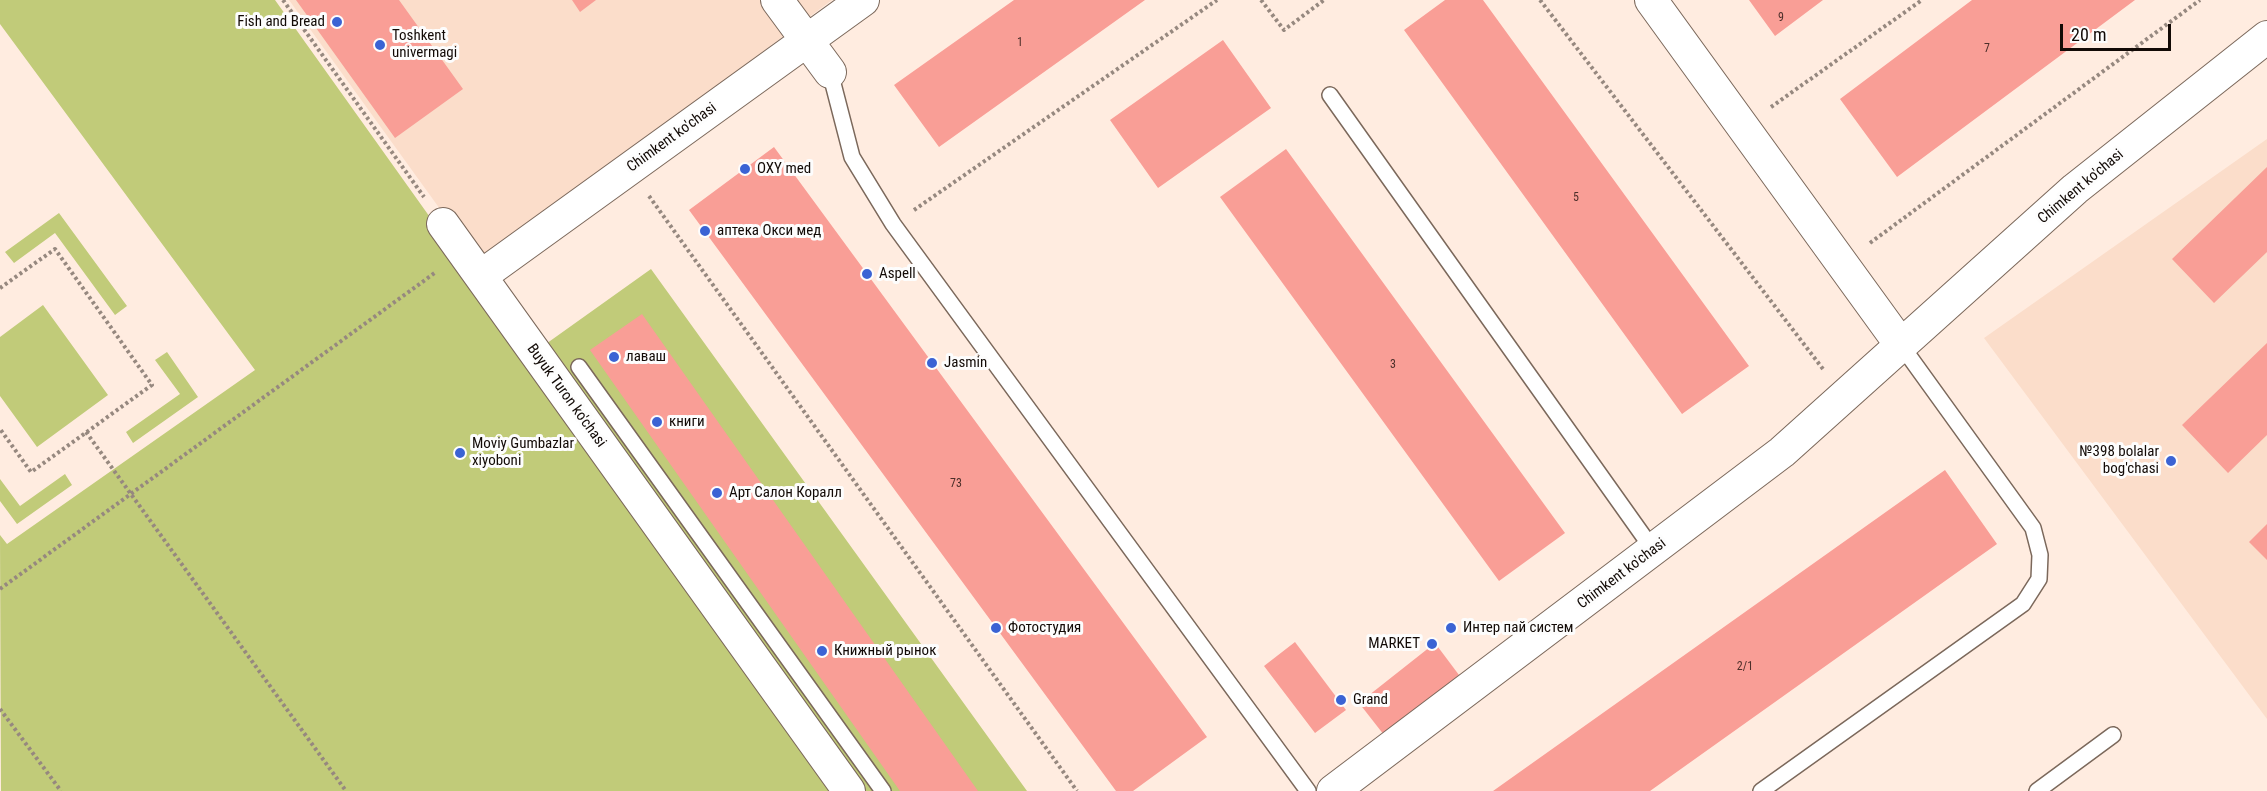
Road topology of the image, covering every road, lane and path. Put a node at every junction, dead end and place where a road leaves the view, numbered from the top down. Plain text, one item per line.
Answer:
1 (283, 0) edge
2 (777, 0) edge
3 (863, 0) edge
4 (1217, 0) edge
5 (1261, 0) edge
6 (1324, 0) edge
7 (1540, 0) edge
8 (1651, 0) edge
9 (1922, 0) edge
10 (2200, 0) edge
11 (2267, 37) edge
12 (808, 40) junction
13 (830, 72) joint
14 (1330, 94) dead end
15 (1741, 128) junction
16 (630, 169) junction
17 (443, 224) joint
18 (893, 224) junction
19 (472, 264) junction
20 (1841, 264) junction
21 (0, 288) edge
22 (1901, 345) junction
23 (579, 367) dead end
24 (1829, 377) dead end
25 (0, 429) edge
26 (86, 432) junction
27 (130, 494) junction
28 (1654, 551) junction
29 (0, 589) edge
30 (0, 709) edge
31 (2113, 735) dead end
32 (61, 791) edge
33 (346, 791) edge
34 (849, 791) edge
35 (883, 791) edge
36 (1077, 791) edge
37 (1308, 791) edge
38 (1333, 791) edge
39 (1761, 791) edge
40 (2037, 791) edge

1 - 17 path
2 - 12 street
3 - 12 street, Chimkent ko'chasi
4 - 18 path
5 - 6 path
7 - 24 path
8 - 15 street
9 - 15 path
10 - 20 path
11 - 22 street, Chimkent ko'chasi
12 - 13 street
12 - 16 street, Chimkent ko'chasi
13 - 18 lane
14 - 28 lane
15 - 20 street
16 - 19 street, Chimkent ko'chasi
16 - 36 path
17 - 19 street, Buyuk Turon ko'chasi
18 - 37 lane
19 - 27 path
19 - 34 street, Buyuk Turon ko'chasi
20 - 22 street
21 - 26 path
22 - 28 street, Chimkent ko'chasi
22 - 39 lane
23 - 35 lane
25 - 26 path
26 - 27 path
27 - 29 path
27 - 33 path
28 - 38 street, Chimkent ko'chasi
30 - 32 path
31 - 40 lane

